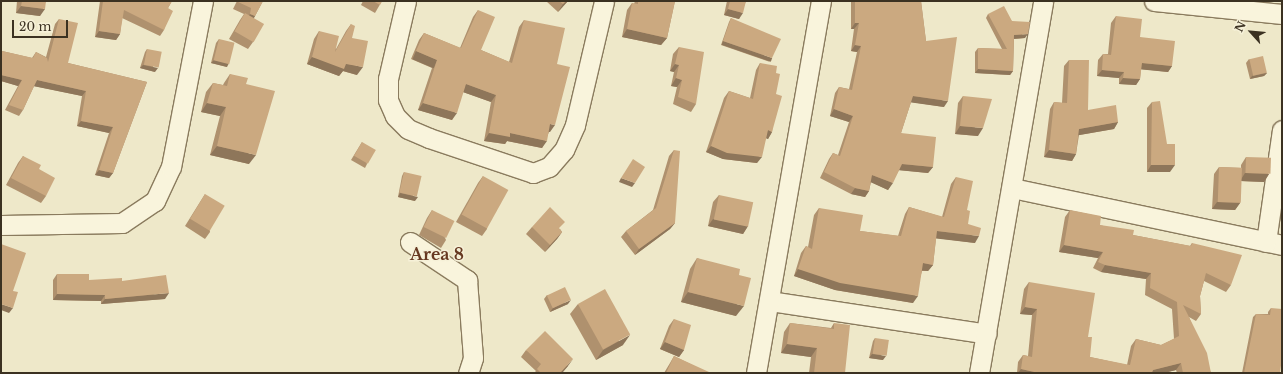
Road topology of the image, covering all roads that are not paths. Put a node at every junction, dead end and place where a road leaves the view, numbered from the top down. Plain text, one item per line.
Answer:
1 (203, 1) edge
2 (406, 1) edge
3 (604, 1) edge
4 (821, 1) edge
5 (1043, 1) edge
6 (1154, 1) edge
7 (1282, 15) edge
8 (1282, 130) edge
9 (1012, 188) junction
10 (1, 225) edge
11 (410, 242) dead end
12 (1274, 244) edge
13 (770, 301) junction
14 (986, 334) junction
15 (468, 373) edge
16 (756, 373) edge
17 (979, 373) edge

1 - 10 street
2 - 3 street
4 - 13 street
5 - 9 street
6 - 7 street
8 - 12 street
9 - 12 street
9 - 14 street
11 - 15 street
13 - 14 street
13 - 16 street
14 - 17 street

